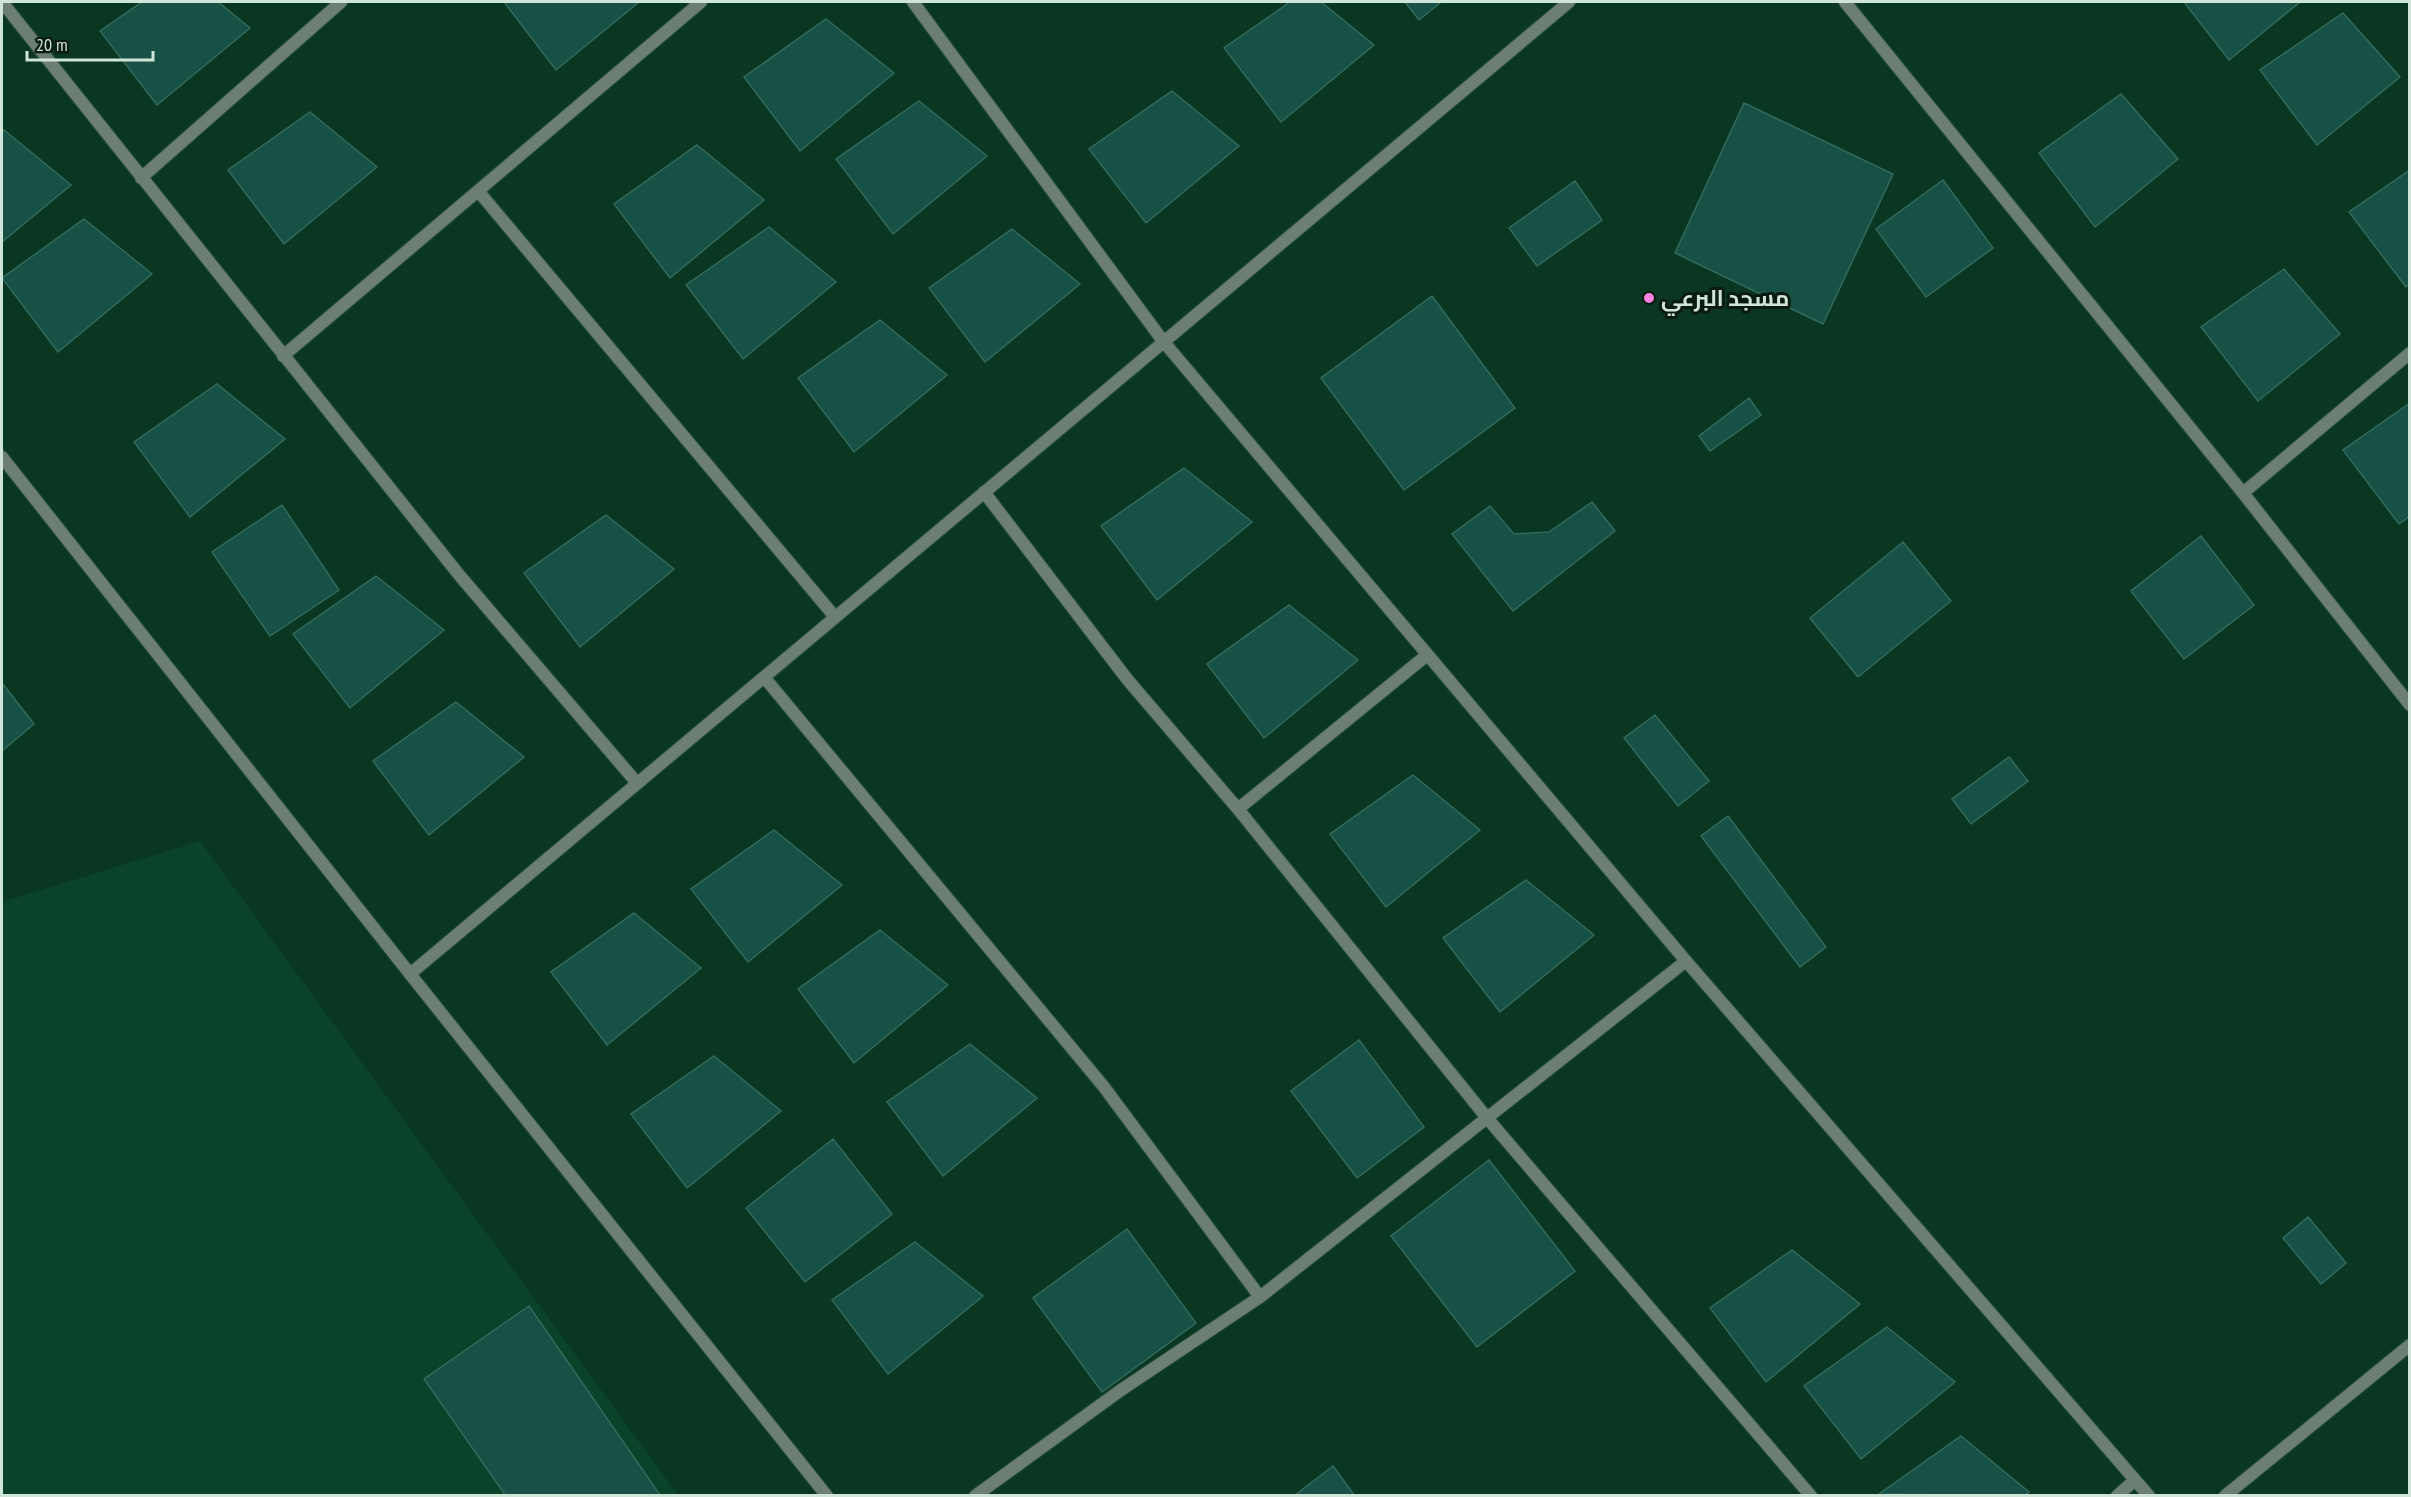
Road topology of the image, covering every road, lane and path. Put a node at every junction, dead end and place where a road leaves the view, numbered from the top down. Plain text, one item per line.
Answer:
1 (2, 2) edge
2 (341, 2) edge
3 (701, 2) edge
4 (913, 2) edge
5 (1569, 2) edge
6 (1845, 2) edge
7 (141, 178) junction
8 (479, 192) junction
9 (1163, 341) junction
10 (2409, 353) edge
11 (283, 356) junction
12 (2, 457) edge
13 (984, 492) junction
14 (2243, 492) junction
15 (835, 617) junction
16 (1428, 655) junction
17 (764, 677) junction
18 (2409, 705) edge
19 (637, 783) junction
20 (1238, 809) junction
21 (1686, 961) junction
22 (410, 974) junction
23 (1487, 1118) junction
24 (1260, 1297) junction
25 (2409, 1345) edge
26 (2135, 1480) junction
27 (827, 1496) edge
28 (975, 1496) edge
29 (1811, 1496) edge
30 (2117, 1496) edge
31 (2149, 1496) edge
32 (2225, 1496) edge

1 - 7 street
2 - 7 street
3 - 8 street
4 - 9 street
5 - 9 street
6 - 14 street
7 - 11 street
8 - 11 street
8 - 15 street
9 - 13 street
9 - 16 street
10 - 14 street
11 - 19 street
12 - 22 street
13 - 15 street
13 - 20 street
14 - 18 street
15 - 17 street
16 - 20 street
16 - 21 street
17 - 19 street
17 - 24 street
19 - 22 street
20 - 23 street
21 - 23 street
21 - 26 street
22 - 27 street
23 - 24 street
23 - 29 street
24 - 28 street
25 - 32 street
26 - 30 street
26 - 31 street

